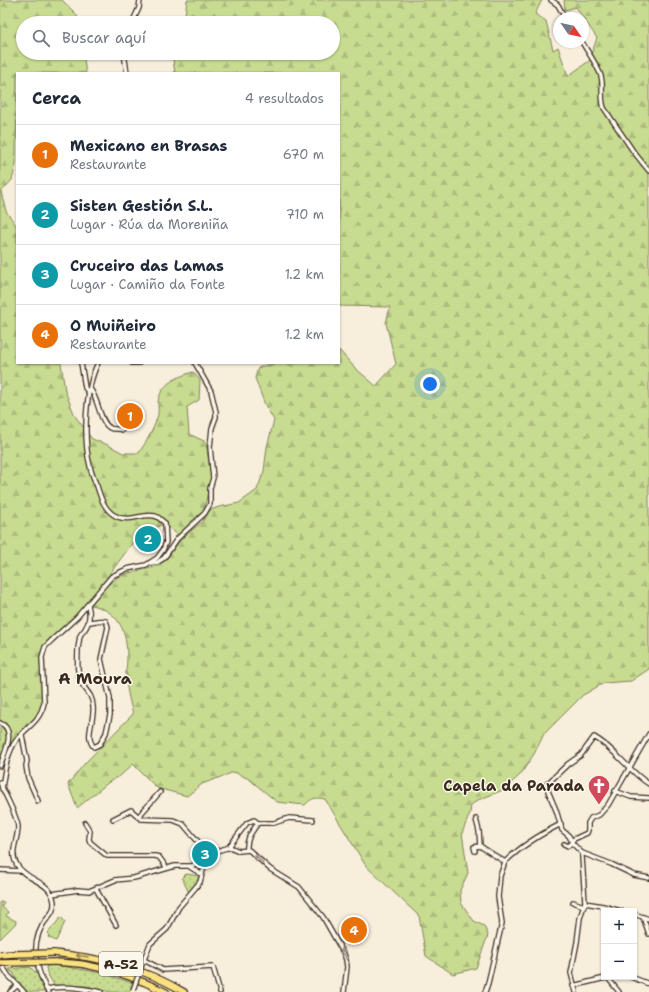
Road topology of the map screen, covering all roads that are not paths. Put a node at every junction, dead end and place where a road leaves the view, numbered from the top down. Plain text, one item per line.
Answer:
1 (140, 0) edge
2 (551, 0) edge
3 (562, 12) edge
4 (135, 16) edge
5 (585, 48) edge
6 (125, 60) edge
7 (128, 72) edge
8 (649, 171) edge
9 (81, 364) edge
10 (98, 364) edge
11 (196, 364) edge
12 (89, 391) junction
13 (122, 430) dead end
14 (151, 563) junction
15 (88, 605) junction
16 (89, 622) junction
17 (0, 723) edge
18 (649, 734) edge
19 (22, 735) junction
20 (0, 766) edge
21 (629, 768) junction
22 (0, 782) edge
23 (649, 784) edge
24 (2, 789) junction
25 (615, 791) junction
26 (160, 792) dead end
27 (649, 798) edge
28 (38, 801) dead end
29 (138, 817) junction
30 (113, 819) dead end
31 (476, 819) dead end
32 (313, 820) dead end
33 (85, 822) dead end
34 (258, 823) junction
35 (561, 824) junction
36 (572, 841) junction
37 (564, 844) dead end
38 (480, 846) junction
39 (228, 848) junction
40 (247, 850) junction
41 (204, 851) junction
42 (475, 851) dead end
43 (210, 853) junction
44 (582, 853) junction
45 (204, 860) junction
46 (505, 862) junction
47 (18, 867) junction
48 (187, 867) junction
49 (167, 868) junction
50 (0, 870) edge
51 (12, 871) junction
52 (21, 871) junction
53 (201, 874) junction
54 (649, 878) edge
55 (96, 889) junction
56 (52, 894) junction
57 (573, 902) dead end
58 (584, 905) junction
59 (610, 908) edge
60 (637, 915) edge
61 (643, 917) junction
62 (649, 920) edge
63 (116, 924) dead end
64 (649, 934) edge
65 (0, 955) edge
66 (143, 961) junction
67 (0, 963) edge
68 (601, 979) edge
69 (637, 979) edge
70 (610, 980) edge
71 (649, 984) edge
72 (18, 986) junction
73 (574, 986) junction
74 (47, 990) edge
75 (133, 991) edge
76 (10, 992) edge
77 (24, 992) edge
78 (101, 992) edge
79 (166, 992) edge
80 (184, 992) edge
81 (220, 992) edge
82 (344, 992) edge
83 (485, 992) edge
84 (576, 992) edge
85 (619, 992) edge

1 - 4 street
2 - 3 street
5 - 8 street
6 - 7 street
9 - 12 street
10 - 12 street
11 - 14 street
12 - 13 street
12 - 14 street
14 - 15 street
15 - 16 street
15 - 19 street
16 - 16 street
17 - 20 street
18 - 21 street
19 - 24 street
19 - 28 street
21 - 23 street
21 - 25 street
21 - 35 street
22 - 24 street
24 - 47 street
25 - 27 street
25 - 36 street
26 - 29 street
29 - 30 street
29 - 41 street
31 - 38 street
32 - 34 street
33 - 49 street
34 - 39 street
34 - 40 street
35 - 36 street
35 - 46 street
36 - 37 street
36 - 44 street
38 - 42 street
38 - 46 street
39 - 40 street
39 - 43 street
82 -> 40 street
41 - 43 street
41 - 45 street
43 - 45 street
44 - 54 street
44 - 58 street
45 - 48 street
45 - 53 street
46 - 83 street
47 - 51 street
47 - 52 street
48 - 49 street
48 - 53 street
49 - 55 street
50 - 51 street
51 - 52 street
52 - 56 street
53 - 66 street
55 - 56 street
55 - 63 street
56 - 74 street
57 - 58 street
58 - 59 street
58 - 73 street
60 - 61 street
61 - 62 street
61 - 64 street
80 -> 65 highway, A-52, bridge
66 - 75 street, bridge
66 - 81 street
67 - 72 street
67 - 79 highway, A-52, bridge
68 - 73 street
69 - 71 street
70 - 85 street
72 - 76 street
72 - 77 street
73 - 84 street
74 - 78 street

